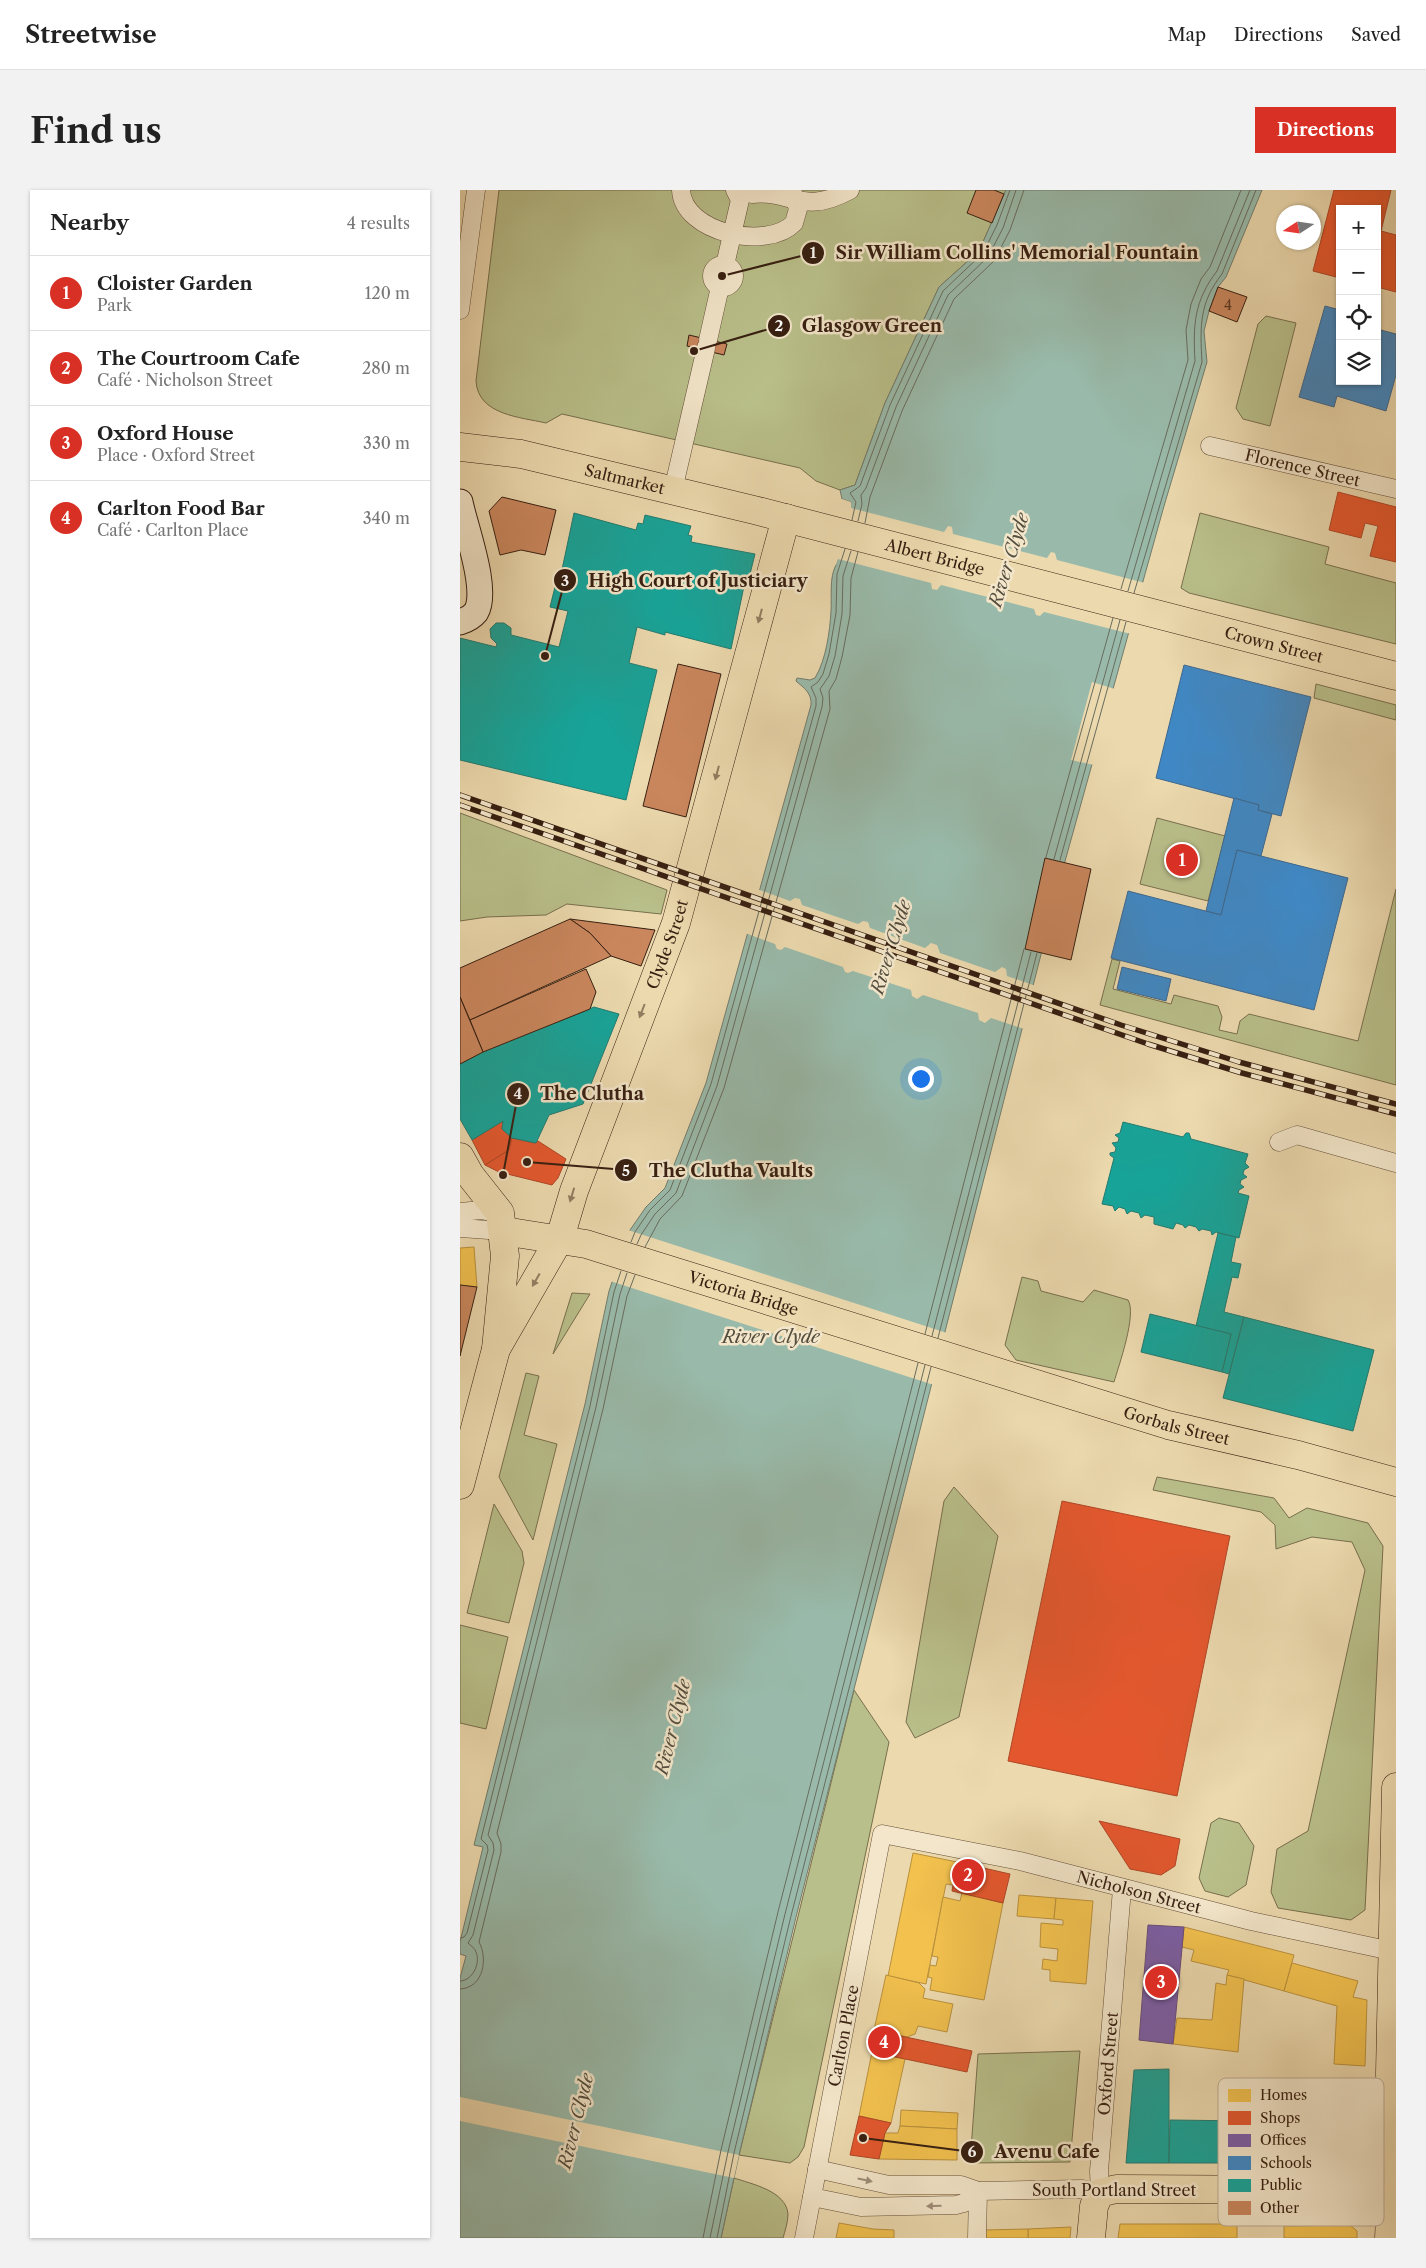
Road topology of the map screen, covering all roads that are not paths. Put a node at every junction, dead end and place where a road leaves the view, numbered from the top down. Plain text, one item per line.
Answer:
1 (476, 190) edge
2 (681, 190) edge
3 (850, 190) edge
4 (747, 193) edge
5 (794, 195) edge
6 (466, 211) edge
7 (732, 234) junction
8 (460, 310) edge
9 (1210, 446) dead end
10 (460, 447) edge
11 (1396, 489) edge
12 (673, 490) junction
13 (460, 502) edge
14 (786, 518) junction
15 (834, 531) joint
16 (465, 545) edge
17 (1151, 612) joint
18 (460, 622) edge
19 (1396, 676) edge
20 (1278, 1142) dead end
21 (1396, 1163) edge
22 (463, 1171) edge
23 (460, 1212) edge
24 (502, 1222) junction
25 (460, 1228) edge
26 (560, 1238) junction
27 (496, 1349) junction
28 (962, 1362) joint
29 (1396, 1482) edge
30 (460, 1485) edge
31 (1396, 1787) edge
32 (882, 1834) joint
33 (1122, 1889) junction
34 (1394, 1952) edge
35 (1390, 2146) junction
36 (1384, 2155) edge
37 (817, 2169) junction
38 (1218, 2189) edge
39 (978, 2191) junction
40 (1100, 2193) junction
41 (812, 2197) junction
42 (1390, 2225) edge
43 (804, 2238) edge
44 (977, 2238) edge
45 (1091, 2238) edge

1 - 6 street
2 - 7 street
3 - 5 street
4 - 5 street
4 - 7 street
5 - 7 street
6 - 8 street
7 - 12 street
9 - 11 street, Florence Street
10 - 12 main road, Saltmarket
12 - 14 main road, Saltmarket
13 - 16 street
14 - 15 main road, Saltmarket
14 -> 26 main road, Clyde Street
15 - 17 main road, Albert Bridge
16 - 18 street
17 - 19 main road, Crown Street
20 - 21 street
22 - 24 main road
23 - 24 street
24 - 25 street
24 - 26 main road, Victoria Bridge
24 - 27 main road, Clyde Street
26 -> 27 main road, Clyde Street
26 - 28 main road, Victoria Bridge
27 - 30 main road, Clyde Street
28 - 29 main road, Gorbals Street
31 - 34 main road
32 - 33 street, Nicholson Street
32 - 37 street, Carlton Place
33 - 34 street, Nicholson Street
33 - 40 street, Oxford Street
34 - 35 main road
35 - 36 main road, South Portland Street
35 - 42 main road
37 -> 39 street, South Portland Street
37 - 41 street, Carlton Place
38 - 40 main road, South Portland Street
39 - 40 street, South Portland Street
39 -> 41 street
39 - 44 street
40 - 45 main road, Oxford Street
41 - 43 street, Carlton Place

